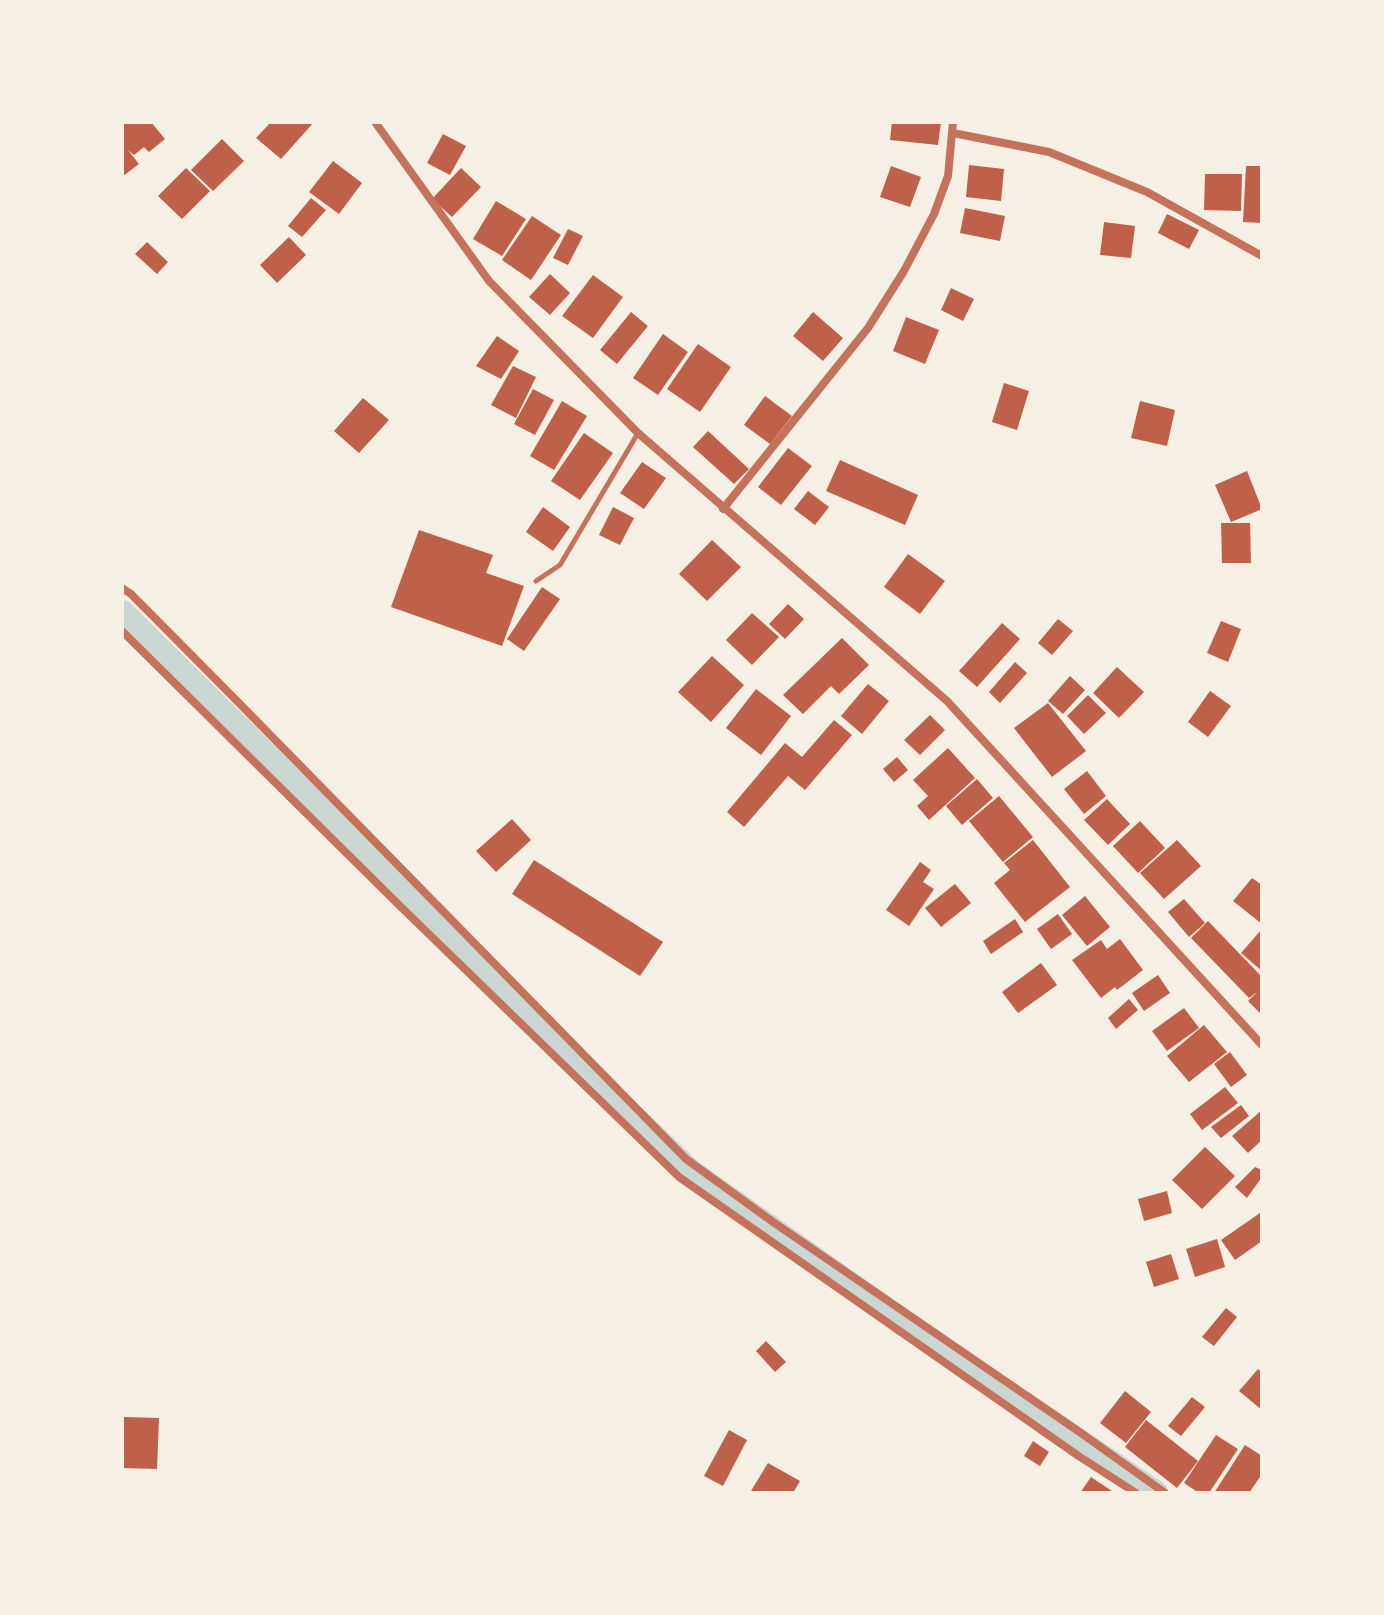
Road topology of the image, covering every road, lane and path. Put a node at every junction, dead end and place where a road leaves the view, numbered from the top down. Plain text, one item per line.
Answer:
1 (375, 122) edge
2 (953, 122) edge
3 (953, 133) junction
4 (1262, 256) edge
5 (638, 433) junction
6 (723, 509) junction
7 (536, 581) dead end
8 (122, 588) edge
9 (122, 631) edge
10 (1262, 1045) edge
11 (1136, 1493) edge
12 (1165, 1493) edge

1 - 5 street
2 - 3 street
3 - 4 street
3 - 6 street
5 - 6 street
5 - 7 lane
6 - 10 street
8 - 12 street
9 - 11 street

